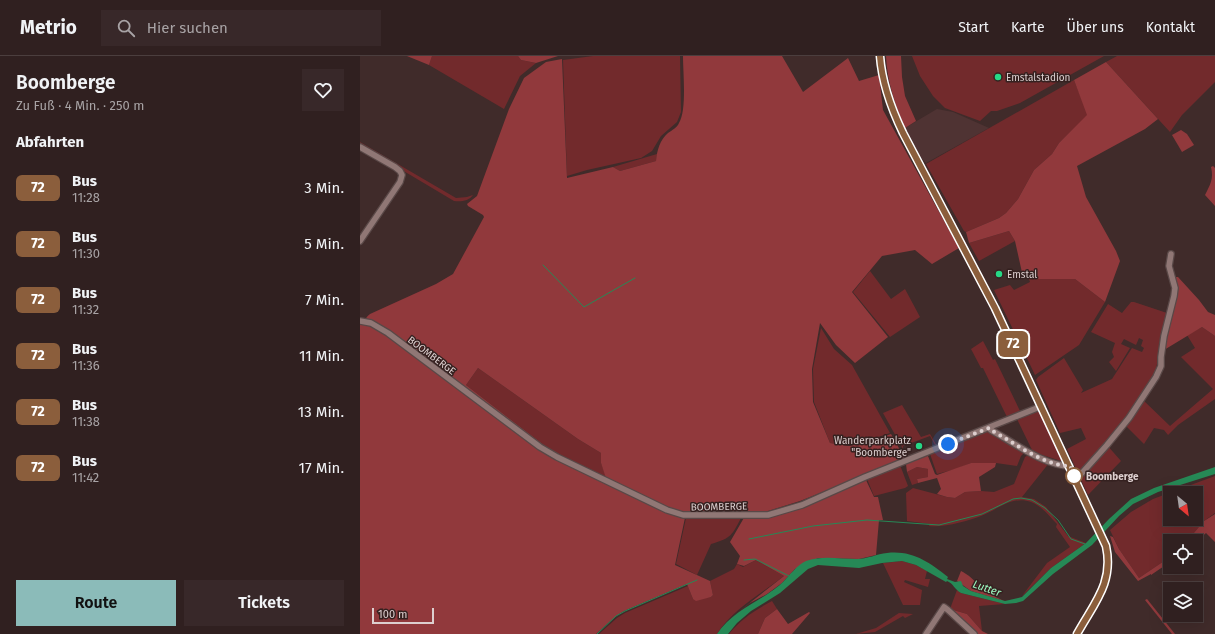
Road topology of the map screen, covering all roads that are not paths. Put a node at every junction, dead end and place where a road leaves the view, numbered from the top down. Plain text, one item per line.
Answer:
1 (880, 56) edge
2 (360, 147) edge
3 (360, 242) edge
4 (1171, 254) dead end
5 (360, 321) edge
6 (1042, 406) junction
7 (989, 428) junction
8 (1070, 466) junction
9 (1076, 478) junction
10 (926, 634) edge
11 (974, 634) edge
12 (1077, 634) edge

1 - 6 street
2 - 3 street
4 - 9 street
5 - 7 street, BOOMBERGE
6 - 7 street, BOOMBERGE
6 - 8 street
7 - 8 street
8 - 9 street
9 - 12 street
10 - 11 street

